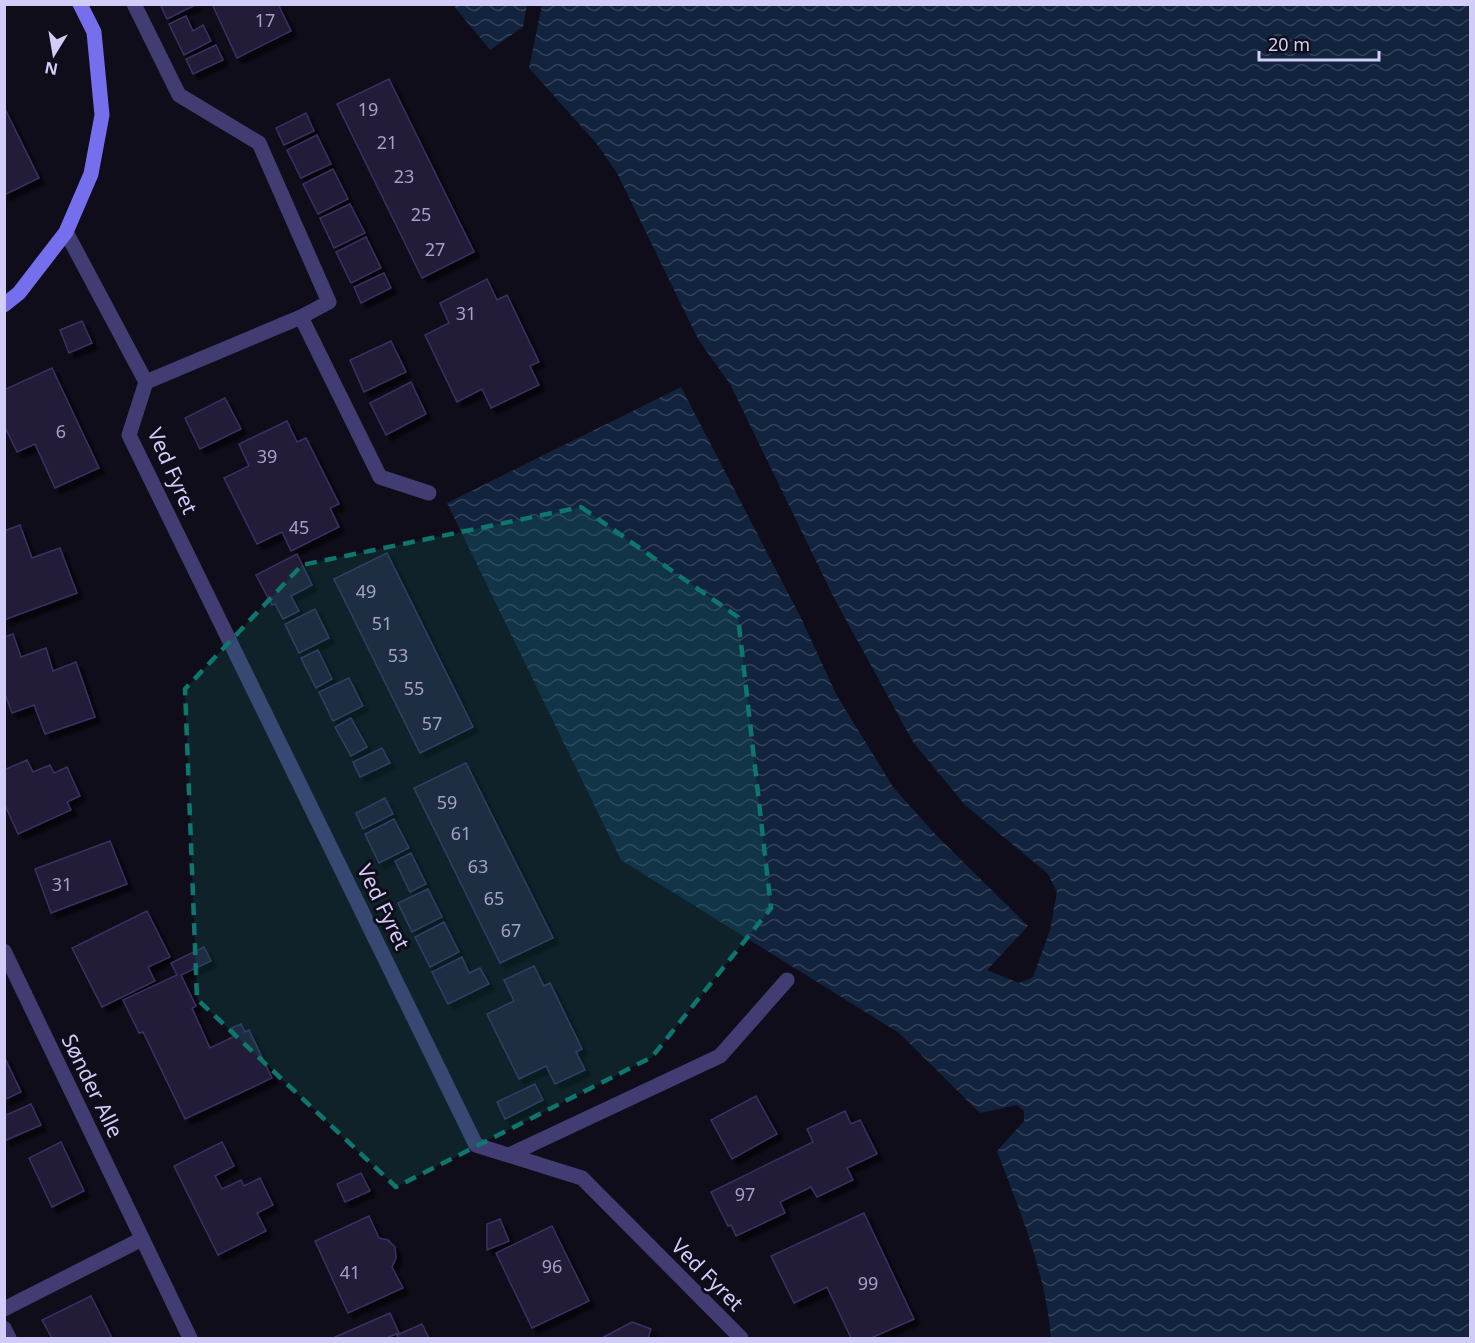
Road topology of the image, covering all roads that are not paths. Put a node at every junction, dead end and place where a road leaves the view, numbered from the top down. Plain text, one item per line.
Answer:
1 (80, 4) edge
2 (134, 4) edge
3 (66, 232) junction
4 (4, 305) edge
5 (301, 317) junction
6 (146, 382) junction
7 (429, 493) dead end
8 (4, 951) edge
9 (787, 980) dead end
10 (509, 1155) junction
11 (142, 1239) junction
12 (4, 1309) edge
13 (4, 1328) edge
14 (9, 1338) edge
15 (190, 1338) edge
16 (741, 1338) edge

1 - 3 street
2 - 5 street
3 - 4 street
3 - 6 street
5 - 6 street
5 - 7 street
6 - 10 street, Ved Fyret
8 - 11 street, Sønder Alle
9 - 10 street
10 - 16 street, Ved Fyret
11 - 12 street
11 - 15 street, Sønder Alle
13 - 14 street

